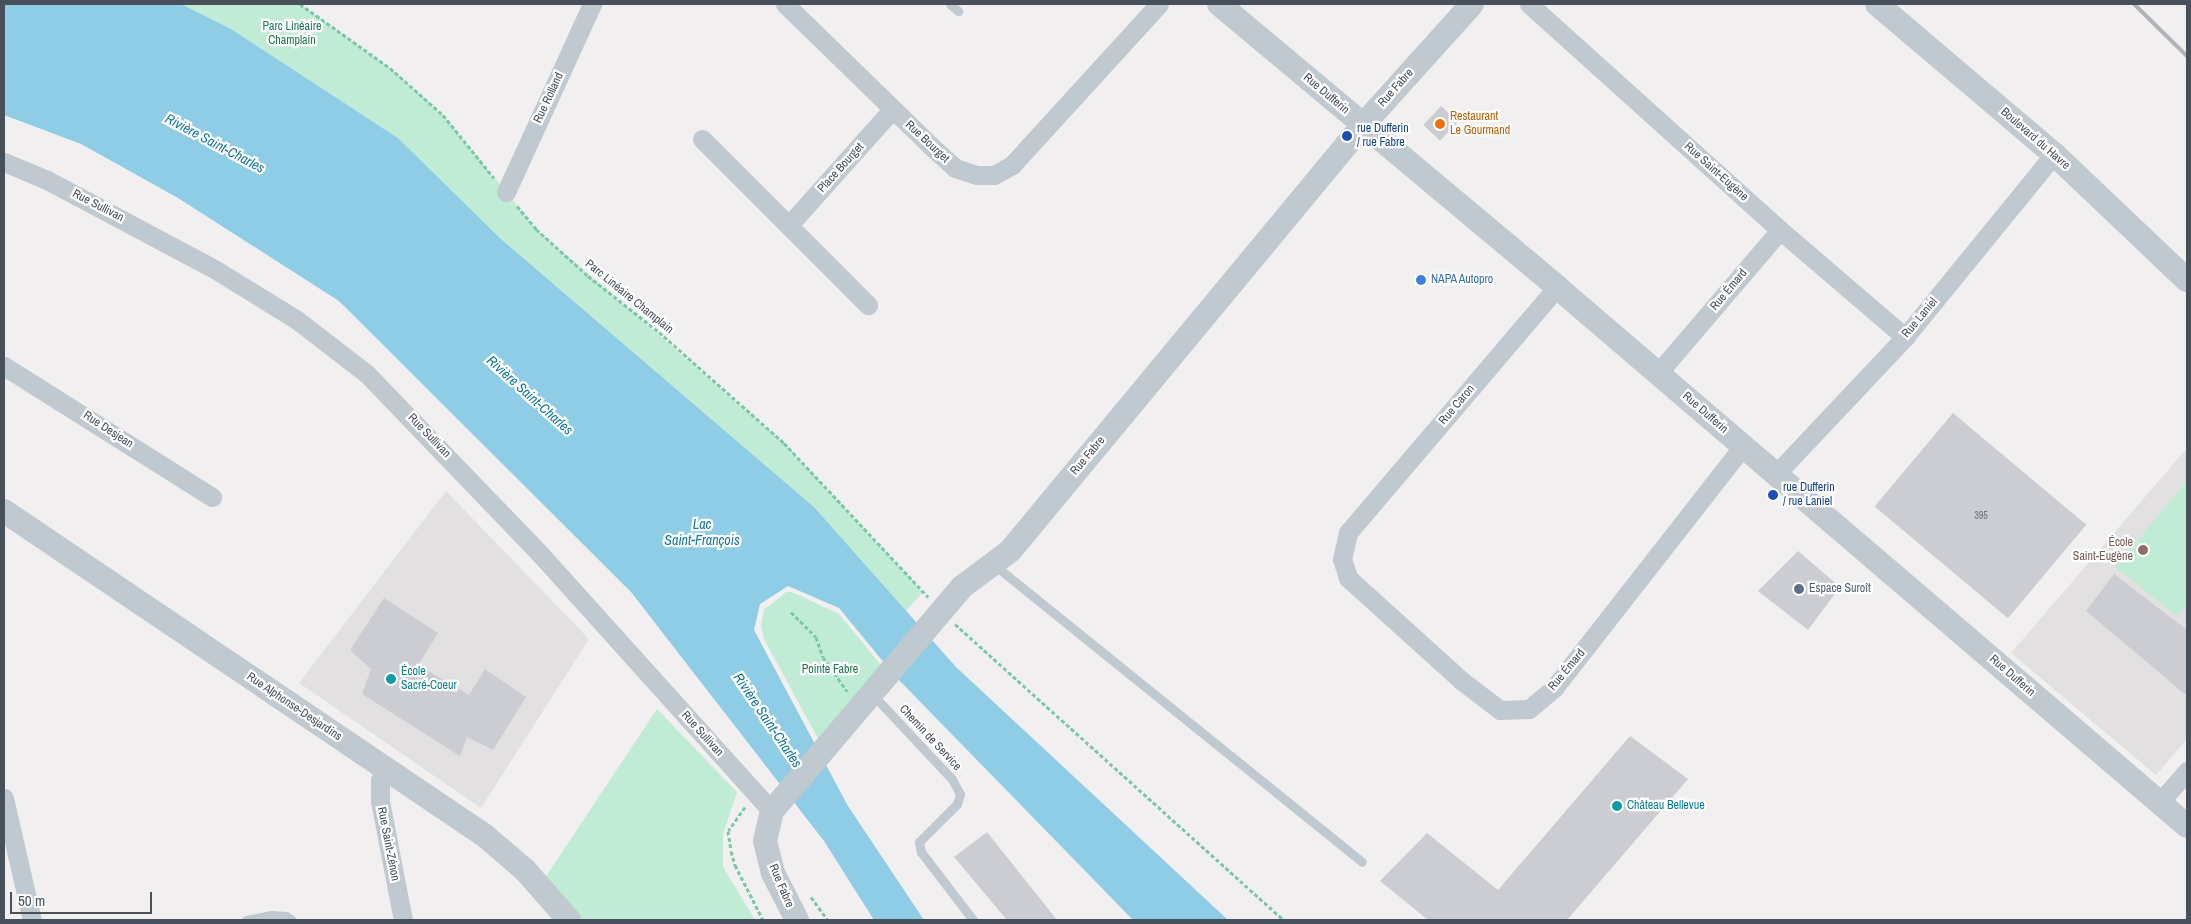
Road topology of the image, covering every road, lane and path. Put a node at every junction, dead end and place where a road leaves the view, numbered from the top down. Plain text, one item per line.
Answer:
1 (300, 4) edge
2 (592, 4) edge
3 (785, 4) edge
4 (950, 4) edge
5 (1159, 4) edge
6 (1219, 4) edge
7 (1472, 4) edge
8 (1529, 4) edge
9 (1877, 4) edge
10 (958, 11) dead end
11 (892, 110) junction
12 (1363, 125) junction
13 (702, 139) dead end
14 (2054, 154) junction
15 (4, 162) edge
16 (506, 192) junction
17 (789, 225) junction
18 (1780, 230) junction
19 (2187, 280) edge
20 (1557, 287) junction
21 (868, 305) dead end
22 (1905, 337) junction
23 (4, 366) edge
24 (1658, 373) junction
25 (1743, 446) junction
26 (1776, 474) junction
27 (212, 497) dead end
28 (4, 511) edge
29 (1358, 523) joint
30 (993, 564) junction
31 (792, 612) dead end
32 (936, 618) junction
33 (873, 694) junction
34 (387, 769) junction
35 (2187, 771) edge
36 (4, 798) edge
37 (2159, 803) junction
38 (772, 811) junction
39 (2187, 826) edge
40 (1362, 862) dead end
41 (32, 920) edge
42 (246, 920) edge
43 (292, 920) edge
44 (403, 920) edge
45 (569, 920) edge
46 (796, 920) edge
47 (973, 920) edge
48 (1284, 920) edge

1 - 16 path, Parc Linéaire Champlain
2 - 16 street, Rue Rolland
3 - 11 street, Rue Bourget
4 - 10 lane
5 - 11 street, Rue Bourget
6 - 12 street, Rue Dufferin
7 - 12 street, Rue Fabre
8 - 18 street, Rue Saint-Eugène
9 - 14 street, Boulevard du Havre
11 - 17 street, Place Bourget
12 - 20 street, Rue Dufferin
12 - 30 street, Rue Fabre
13 - 17 street
14 - 19 street, Boulevard du Havre
14 - 22 street, Rue Laniel
15 - 38 street, Rue Sullivan
16 - 32 path, Parc Linéaire Champlain
17 - 21 street
18 - 22 street, Rue Saint-Eugène
18 - 24 street, Rue Émard
20 - 24 street, Rue Dufferin
20 - 29 street, Rue Caron
22 - 26 street, Rue Laniel
23 - 27 street, Rue Desjean
24 - 25 street, Rue Dufferin
25 - 26 street, Rue Dufferin
25 - 29 street, Rue Émard
26 - 37 street, Rue Dufferin
28 - 34 street, Rue Alphonse-Desjardins
30 - 32 street, Rue Fabre
30 - 40 lane
31 - 33 path
32 - 33 street, Rue Fabre
32 - 48 path, Parc Linéaire Champlain
33 - 38 street, Rue Fabre
33 - 47 lane, Chemin de Service
34 - 44 street, Rue Saint-Zénon
34 - 45 street, Rue Alphonse-Desjardins
35 - 37 street
36 - 41 street
37 - 39 street, Rue Dufferin
38 - 46 street, Rue Fabre
42 - 43 lane

